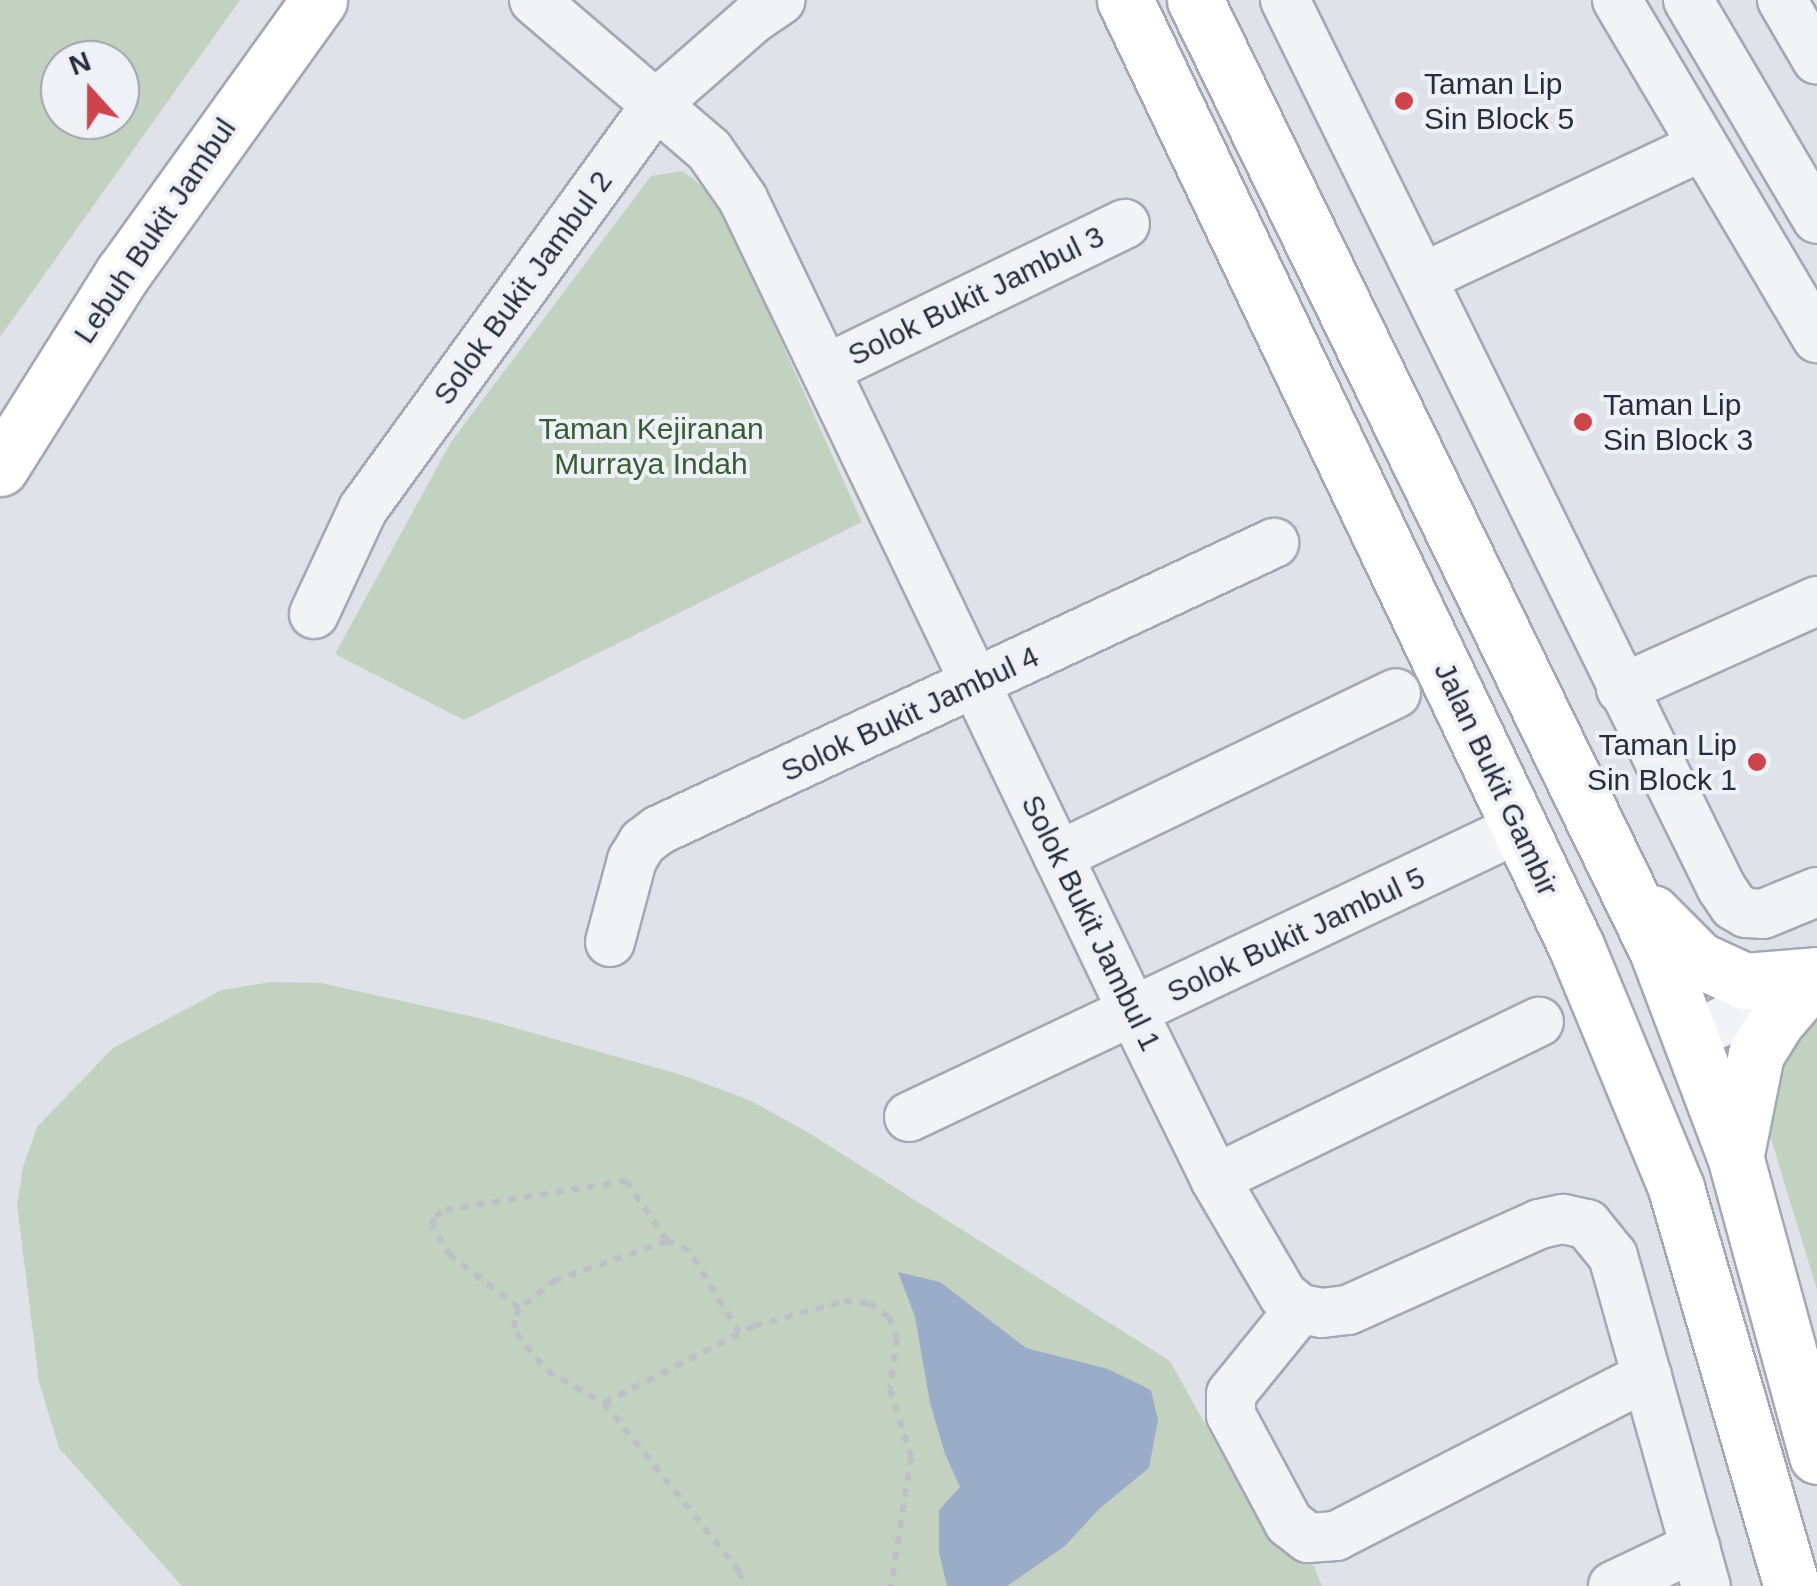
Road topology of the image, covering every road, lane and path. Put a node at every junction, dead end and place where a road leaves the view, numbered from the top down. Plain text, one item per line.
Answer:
1 (319, 0) edge
2 (534, 0) edge
3 (781, 0) edge
4 (1126, 0) edge
5 (1195, 0) edge
6 (1285, 0) edge
7 (1618, 0) edge
8 (1688, 0) edge
9 (1782, 0) edge
10 (1817, 60) edge
11 (658, 102) junction
12 (1703, 146) junction
13 (1811, 199) edge
14 (1125, 224) dead end
15 (1424, 277) junction
16 (1817, 338) edge
17 (828, 368) junction
18 (0, 468) edge
19 (1274, 542) dead end
20 (1817, 600) edge
21 (314, 614) dead end
22 (976, 683) junction
23 (1620, 689) junction
24 (1396, 694) dead end
25 (1519, 828) junction
26 (1058, 856) junction
27 (1626, 886) junction
28 (1817, 892) edge
29 (610, 942) dead end
30 (1576, 946) junction
31 (1817, 975) edge
32 (1133, 1012) junction
33 (1539, 1022) dead end
34 (1694, 1036) junction
35 (909, 1117) dead end
36 (1736, 1156) junction
37 (1216, 1178) junction
38 (1676, 1188) junction
39 (667, 1241) junction
40 (519, 1308) junction
41 (1300, 1309) junction
42 (738, 1334) junction
43 (1647, 1376) junction
44 (604, 1403) junction
45 (1817, 1456) edge
46 (1700, 1567) edge
47 (744, 1586) edge
48 (891, 1586) edge
49 (1614, 1586) edge
50 (1792, 1586) edge

1 - 18 main road, Lebuh Bukit Jambul
2 - 11 street, Solok Bukit Jambul 1
3 - 11 street, Solok Bukit Jambul 2
4 - 25 main road, Jalan Bukit Gambir
5 - 27 main road
6 - 15 street
7 - 12 street
8 - 13 street
9 - 10 street
11 - 17 street, Solok Bukit Jambul 1
11 - 21 street, Solok Bukit Jambul 2
12 - 15 street
12 - 16 street
14 - 17 street, Solok Bukit Jambul 3
15 - 23 street
17 - 22 street, Solok Bukit Jambul 1
19 - 22 street, Solok Bukit Jambul 4
20 - 23 street
22 - 26 street, Solok Bukit Jambul 1
22 - 29 street, Solok Bukit Jambul 4
23 - 28 street
24 - 26 street
25 - 30 main road, Jalan Bukit Gambir
25 - 32 street, Solok Bukit Jambul 5
26 - 32 street, Solok Bukit Jambul 1
27 - 31 main road
27 - 34 main road
30 - 34 main road
30 - 38 main road, Jalan Bukit Gambir
31 - 34 street
31 - 36 main road
32 - 35 street, Solok Bukit Jambul 5
32 - 37 street, Solok Bukit Jambul 1
33 - 37 street
34 - 36 main road
34 - 38 main road
36 - 45 main road
37 - 41 street, Solok Bukit Jambul 1
38 - 50 main road, Jalan Bukit Gambir
39 - 40 path
39 - 40 path
39 - 42 path
40 - 44 path
41 - 43 street
41 - 43 street
42 - 44 path
42 - 48 path
43 - 46 street
44 - 47 path
46 - 49 street

